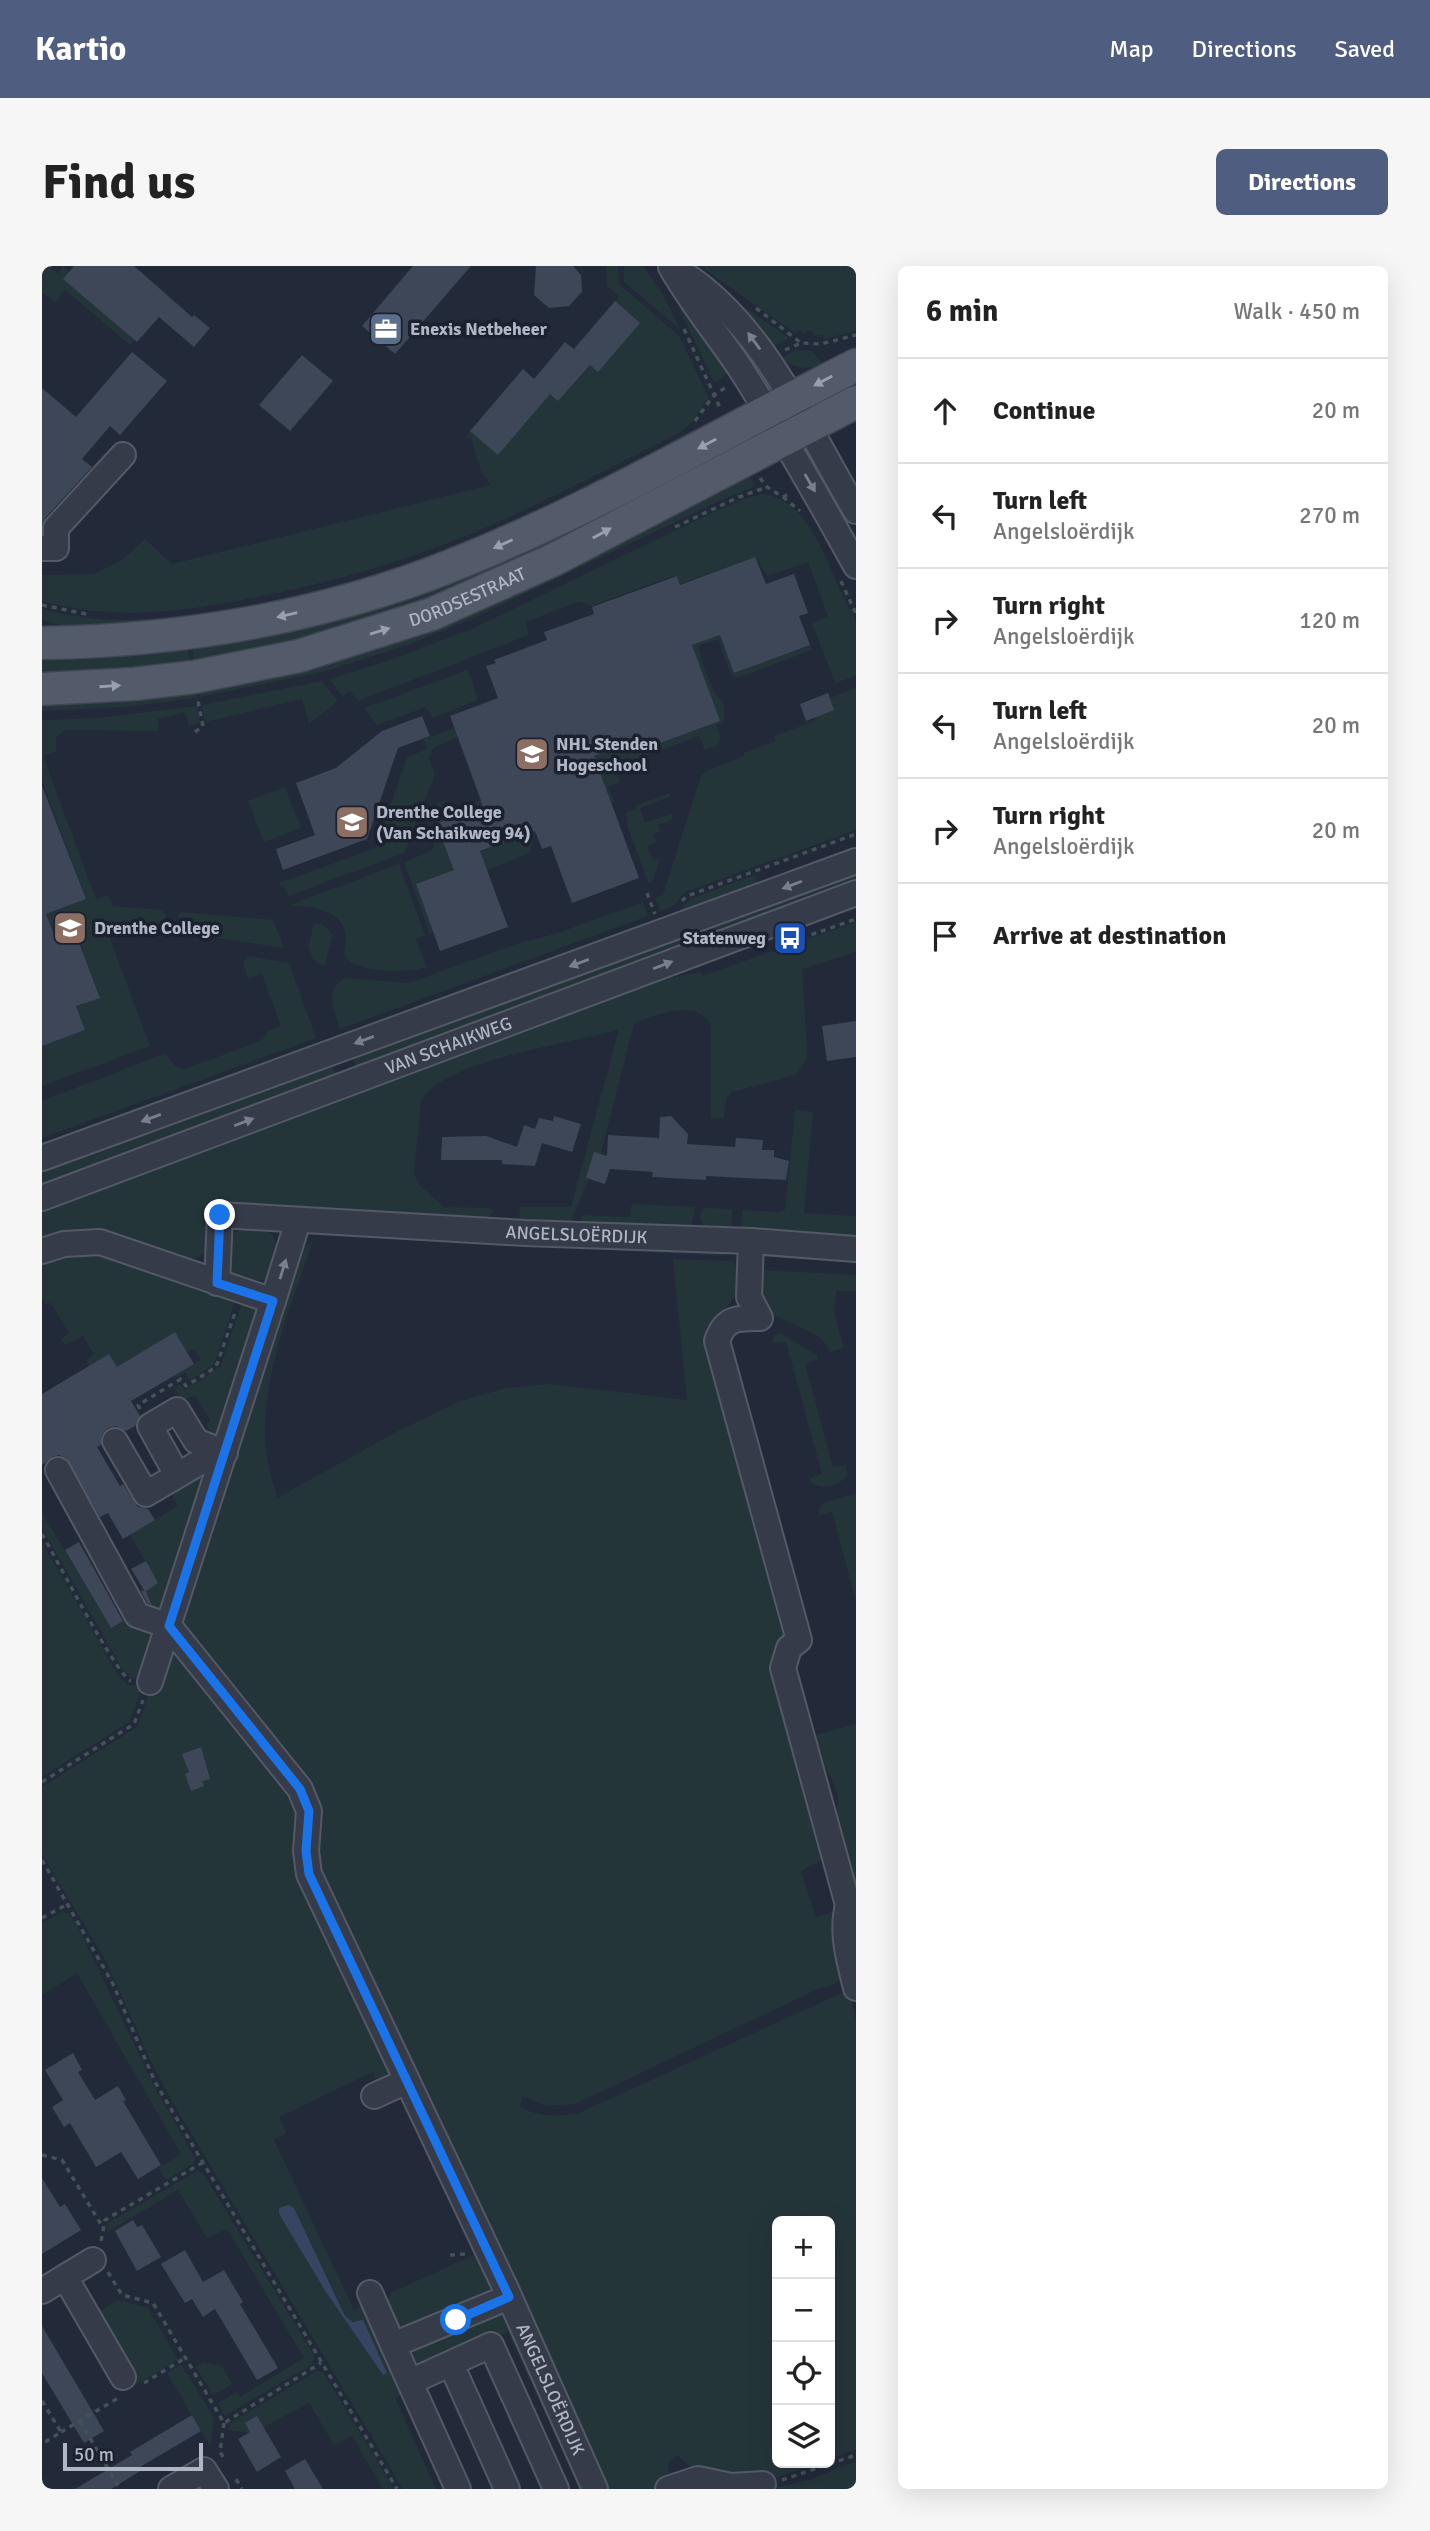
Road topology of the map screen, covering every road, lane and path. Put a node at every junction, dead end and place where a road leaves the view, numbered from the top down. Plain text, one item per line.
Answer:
1 (670, 266) edge
2 (856, 335) edge
3 (801, 343) dead end
4 (856, 365) edge
5 (714, 395) dead end
6 (856, 402) edge
7 (779, 405) junction
8 (688, 430) dead end
9 (795, 432) junction
10 (123, 455) dead end
11 (856, 510) edge
12 (42, 548) edge
13 (856, 566) edge
14 (42, 605) edge
15 (94, 615) dead end
16 (42, 627) edge
17 (56, 642) edge
18 (42, 689) edge
19 (856, 861) edge
20 (647, 893) dead end
21 (856, 893) edge
22 (656, 917) dead end
23 (42, 1158) edge
24 (42, 1198) edge
25 (298, 1221) junction
26 (751, 1241) junction
27 (856, 1249) edge
28 (42, 1251) edge
29 (217, 1283) junction
30 (243, 1291) junction
31 (273, 1301) junction
32 (150, 1426) junction
33 (115, 1441) dead end
34 (222, 1452) junction
35 (171, 1464) dead end
36 (58, 1470) dead end
37 (42, 1534) edge
38 (169, 1626) junction
39 (150, 1682) junction
40 (42, 1782) edge
41 (42, 1860) edge
42 (68, 1904) junction
43 (850, 1917) edge
44 (42, 1918) edge
45 (856, 1988) edge
46 (407, 2081) junction
47 (374, 2096) dead end
48 (44, 2156) edge
49 (202, 2162) junction
50 (42, 2165) edge
51 (99, 2263) joint
52 (65, 2277) junction
53 (42, 2291) edge
54 (507, 2292) junction
55 (370, 2293) dead end
56 (402, 2341) junction
57 (321, 2363) junction
58 (451, 2364) junction
59 (123, 2377) dead end
60 (410, 2382) junction
61 (42, 2401) edge
62 (80, 2421) dead end
63 (224, 2423) junction
64 (42, 2444) edge
65 (856, 2455) edge
66 (210, 2479) edge
67 (763, 2484) joint
68 (120, 2489) edge
69 (171, 2489) edge
70 (397, 2489) edge
71 (458, 2489) edge
72 (507, 2489) edge
73 (556, 2489) edge
74 (595, 2489) edge
75 (668, 2489) edge

1 - 7 street
2 - 3 path
4 -> 7 main road, DORDSESTRAAT
5 - 8 path
6 - 9 main road, DORDSESTRAAT
7 - 9 street
7 -> 17 main road, DORDSESTRAAT
9 - 11 street
9 -> 13 street
18 -> 9 main road, DORDSESTRAAT
10 - 12 street
14 - 15 path
16 - 17 street
19 -> 23 street, VAN SCHAIKWEG
20 - 22 path
24 -> 21 street, VAN SCHAIKWEG
25 - 26 street, ANGELSLOËRDIJK
25 - 29 street, ANGELSLOËRDIJK
31 -> 25 street
26 - 27 street, ANGELSLOËRDIJK
26 - 43 street
28 - 29 street
29 - 30 street
30 - 31 street
30 - 32 path
31 - 34 street
32 - 34 street
32 - 35 street
33 - 34 street
34 - 38 street
36 - 38 street
37 - 39 path
38 - 39 street
38 - 46 street, ANGELSLOËRDIJK
39 - 40 path
41 - 42 path
42 - 44 path
42 - 49 path
43 - 45 street
46 - 47 street
46 - 54 street, ANGELSLOËRDIJK
48 - 49 path
48 - 50 path
49 - 57 path
51 - 52 street
51 - 63 path
52 - 53 street
52 - 59 street
54 - 56 street
54 - 74 street, ANGELSLOËRDIJK
55 - 56 street
56 - 60 street
57 - 63 path
57 - 70 path
58 - 60 street
58 - 72 street
58 - 73 street
60 - 71 street
61 - 64 path
62 - 68 path
63 - 66 path
65 - 67 path
66 - 69 street
67 - 75 street

